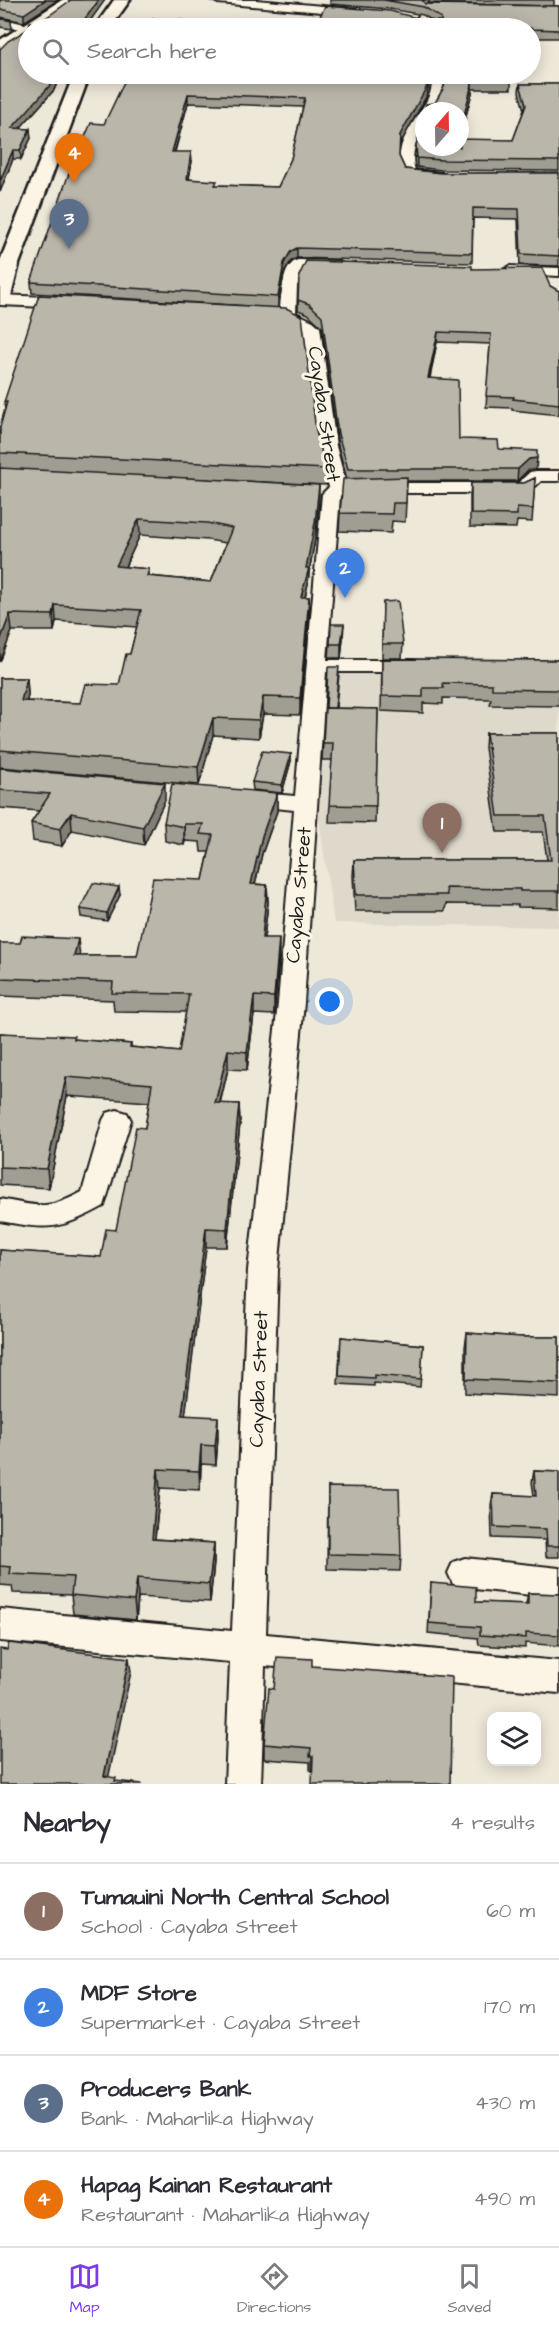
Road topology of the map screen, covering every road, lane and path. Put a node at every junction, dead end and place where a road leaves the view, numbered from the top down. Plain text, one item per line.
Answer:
1 (72, 0) edge
2 (122, 0) edge
3 (218, 0) edge
4 (262, 2) edge
5 (434, 5) edge
6 (368, 13) edge
7 (44, 18) edge
8 (109, 18) edge
9 (417, 18) edge
10 (0, 21) edge
11 (18, 25) edge
12 (18, 35) edge
13 (0, 47) edge
14 (78, 84) edge
15 (438, 84) edge
16 (432, 102) edge
17 (415, 130) edge
18 (453, 176) edge
19 (358, 266) edge
20 (500, 270) edge
21 (553, 272) edge
22 (555, 287) edge
23 (0, 298) edge
24 (96, 304) edge
25 (245, 312) edge
26 (288, 315) junction
27 (559, 476) edge
28 (326, 492) junction
29 (316, 666) junction
30 (432, 666) edge
31 (224, 796) edge
32 (306, 804) junction
33 (117, 1120) dead end
34 (0, 1210) edge
35 (465, 1573) dead end
36 (559, 1583) edge
37 (0, 1625) edge
38 (249, 1649) junction
39 (559, 1677) edge
40 (243, 1784) edge

1 - 7 main road
2 - 8 main road
3 - 4 street
4 - 6 street
5 - 9 street
10 - 11 street
12 - 13 main road
14 - 23 main road
15 - 16 street
17 - 18 street
19 - 26 street
20 - 21 street
21 - 22 street
23 - 24 street
25 - 26 street, Cayaba Street
26 - 28 street, Cayaba Street
27 - 28 street
28 - 29 street, Cayaba Street
29 - 30 street
29 - 32 street, Cayaba Street
31 - 32 street
32 - 38 street, Cayaba Street
33 - 34 street
35 - 36 street
37 - 38 street
38 - 39 street
38 - 40 street, Cayaba Street

